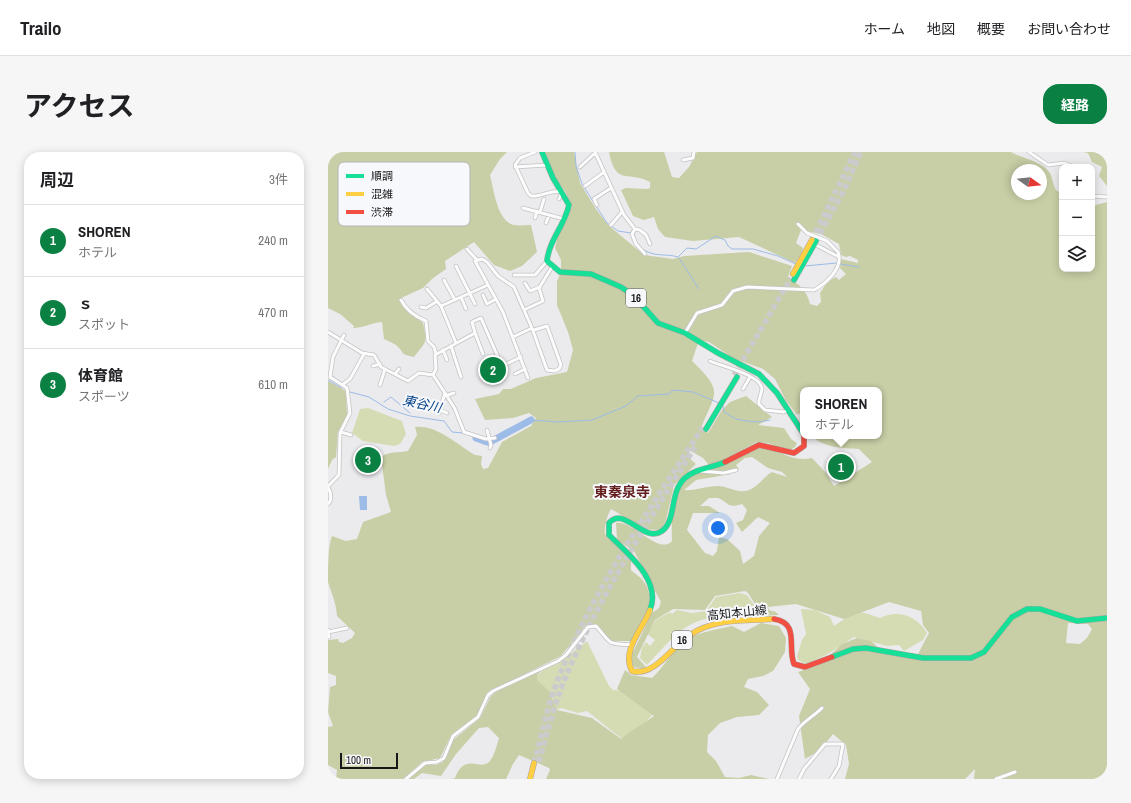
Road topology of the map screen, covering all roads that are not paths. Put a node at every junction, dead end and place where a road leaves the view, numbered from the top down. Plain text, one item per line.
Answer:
1 (535, 152) edge
2 (542, 152) edge
3 (595, 152) edge
4 (694, 152) edge
5 (1029, 152) edge
6 (683, 160) dead end
7 (1066, 164) edge
8 (547, 165) junction
9 (580, 166) dead end
10 (515, 167) junction
11 (604, 172) junction
12 (585, 186) dead end
13 (611, 188) junction
14 (562, 192) junction
15 (1095, 196) edge
16 (1107, 197) edge
17 (544, 199) dead end
18 (559, 199) dead end
19 (598, 205) dead end
20 (523, 208) dead end
21 (539, 212) junction
22 (622, 212) junction
23 (549, 215) junction
24 (535, 218) dead end
25 (564, 219) junction
26 (546, 222) dead end
27 (798, 224) dead end
28 (611, 225) dead end
29 (636, 229) junction
30 (815, 242) joint
31 (650, 244) dead end
32 (467, 249) dead end
33 (645, 254) dead end
34 (838, 258) junction
35 (477, 260) junction
36 (547, 261) junction
37 (456, 266) dead end
38 (552, 267) junction
39 (514, 275) dead end
40 (531, 275) junction
41 (531, 279) dead end
42 (793, 279) tunnel mouth
43 (444, 280) dead end
44 (525, 283) dead end
45 (488, 285) junction
46 (540, 287) junction
47 (427, 289) dead end
48 (470, 293) junction
49 (483, 295) dead end
50 (461, 297) junction
51 (496, 299) junction
52 (402, 300) dead end
53 (454, 300) junction
54 (436, 302) junction
55 (475, 304) dead end
56 (441, 306) junction
57 (421, 307) dead end
58 (466, 309) dead end
59 (524, 310) junction
60 (533, 329) junction
61 (328, 332) edge
62 (475, 333) junction
63 (685, 333) junction
64 (344, 335) dead end
65 (513, 337) junction
66 (340, 341) junction
67 (456, 343) junction
68 (451, 346) junction
69 (443, 350) junction
70 (364, 354) junction
71 (436, 354) junction
72 (483, 354) dead end
73 (521, 357) junction
74 (446, 360) dead end
75 (492, 360) dead end
76 (710, 361) dead end
77 (380, 364) junction
78 (373, 366) dead end
79 (385, 369) junction
80 (399, 369) dead end
81 (525, 369) junction
82 (395, 374) junction
83 (515, 374) dead end
84 (433, 375) junction
85 (461, 377) dead end
86 (750, 377) junction
87 (329, 378) edge
88 (498, 378) dead end
89 (528, 378) dead end
90 (734, 378) tunnel mouth
91 (342, 385) junction
92 (380, 385) dead end
93 (743, 389) dead end
94 (454, 393) dead end
95 (446, 394) junction
96 (788, 410) junction
97 (447, 413) dead end
98 (705, 428) tunnel mouth
99 (800, 428) edge
100 (487, 430) dead end
101 (341, 432) junction
102 (351, 435) dead end
103 (494, 438) dead end
104 (804, 439) edge
105 (491, 441) junction
106 (490, 448) dead end
107 (698, 470) junction
108 (736, 470) dead end
109 (328, 486) edge
110 (328, 504) edge
111 (1107, 618) edge
112 (347, 628) dead end
113 (328, 631) edge
114 (329, 637) dead end
115 (632, 645) junction
116 (822, 708) dead end
117 (1015, 772) dead end
118 (406, 779) edge
119 (530, 779) edge
120 (534, 779) edge
121 (777, 779) edge
122 (799, 779) edge
123 (831, 779) edge
124 (996, 779) edge

1 - 10 street
2 - 8 main road
3 - 9 street
3 - 11 street
4 - 6 street
5 - 7 street
8 - 10 street
8 - 14 main road
10 - 14 street
11 - 12 street
11 - 13 street
13 - 19 street
13 - 22 street
14 - 18 street
14 - 25 main road
15 - 16 street
17 - 21 street
20 - 21 street
21 - 23 street
21 - 24 street
22 - 28 street
22 - 29 street
23 - 25 street
23 - 26 street
25 - 36 main road
27 - 34 street
29 - 31 street
29 - 33 street
30 - 34 street
30 - 42 main road
32 - 35 street
34 - 63 street
35 - 45 street
35 - 59 street
36 - 38 main road, 16
36 - 40 street
37 - 48 street
38 - 46 street
38 - 63 main road, 16
39 - 40 street
40 - 41 street
43 - 53 street
44 - 46 street
45 - 48 street
45 - 51 street
46 - 59 street
47 - 54 street
48 - 50 street
48 - 55 street
49 - 51 street
50 - 53 street
50 - 58 street
51 - 65 street
52 - 71 street
53 - 56 street
54 - 56 street
54 - 57 street
56 - 67 street
59 - 60 street
60 - 60 street
60 - 65 street
61 - 66 street
62 - 67 street
62 - 72 street
62 - 75 street
63 - 96 main road, 16
64 - 66 street
65 - 73 street
66 - 70 street
66 - 87 street
67 - 68 street
68 - 69 street
68 - 85 street
69 - 71 street
69 - 74 street
70 - 77 street
70 - 91 street
71 - 84 street
73 - 81 street
73 - 88 street
76 - 86 street
77 - 78 street
77 - 79 street
79 - 82 street
79 - 92 street
80 - 82 street
81 - 83 street
81 - 89 street
82 - 84 street
84 - 95 street
86 - 93 street
86 - 96 street
87 - 91 street
90 - 98 main road
91 - 101 street
94 - 95 street
95 - 97 street
95 - 105 street
96 - 99 main road, 16
100 - 105 street
101 - 102 street
101 - 109 street
103 - 105 street
104 - 107 main road, 高知本山線 / 16
105 - 106 street
107 - 108 street
107 - 115 main road, 高知本山線 / 16
109 - 110 street
111 - 115 main road, 高知本山線 / 16
112 - 113 street
113 - 114 street
115 - 118 street
116 - 121 street
117 - 124 street
119 - 120 main road
122 - 123 street

